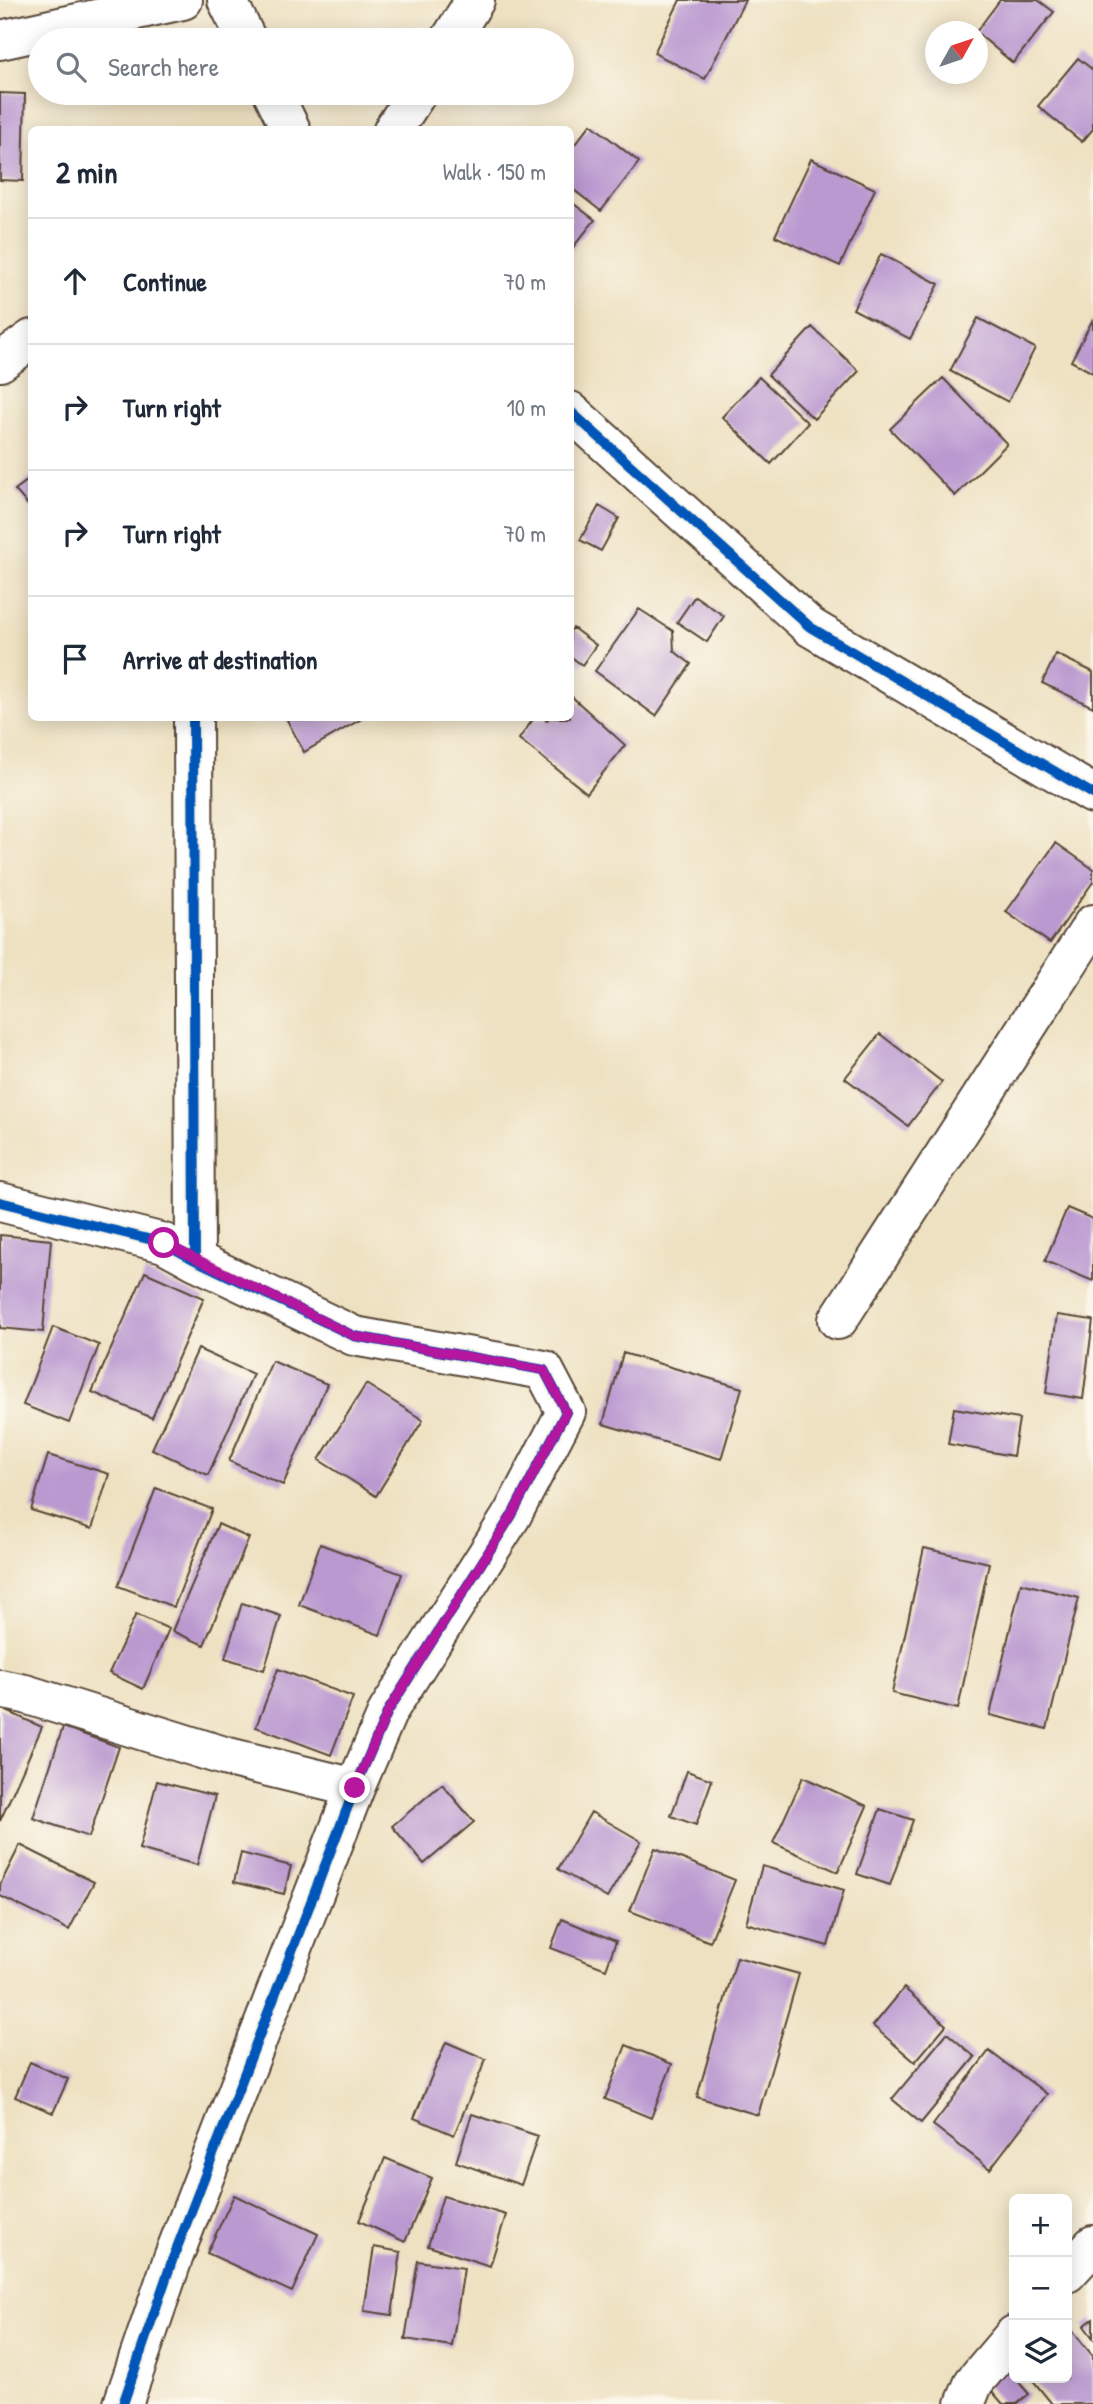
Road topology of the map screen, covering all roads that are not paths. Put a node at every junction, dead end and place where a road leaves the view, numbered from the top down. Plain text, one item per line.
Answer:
1 (183, 0) edge
2 (227, 0) edge
3 (475, 0) edge
4 (55, 28) edge
5 (241, 28) edge
6 (458, 28) edge
7 (28, 34) edge
8 (0, 40) edge
9 (279, 105) edge
10 (409, 105) edge
11 (289, 126) edge
12 (395, 126) edge
13 (28, 342) edge
14 (0, 362) edge
15 (574, 415) edge
16 (193, 721) edge
17 (1093, 794) edge
18 (1093, 924) edge
19 (0, 1202) edge
20 (195, 1260) junction
21 (838, 1320) dead end
22 (0, 1689) edge
23 (355, 1788) junction
24 (1093, 2245) edge
25 (1072, 2268) edge
26 (1009, 2340) edge
27 (123, 2404) edge
28 (965, 2404) edge

1 - 4 street
2 - 5 street
3 - 6 street
7 - 8 street
9 - 11 street
10 - 12 street
13 - 14 street
15 - 17 street
16 - 20 street
18 - 21 street
19 - 20 street
20 - 23 street
22 - 23 street
23 - 27 street
24 - 25 street
26 - 28 street

